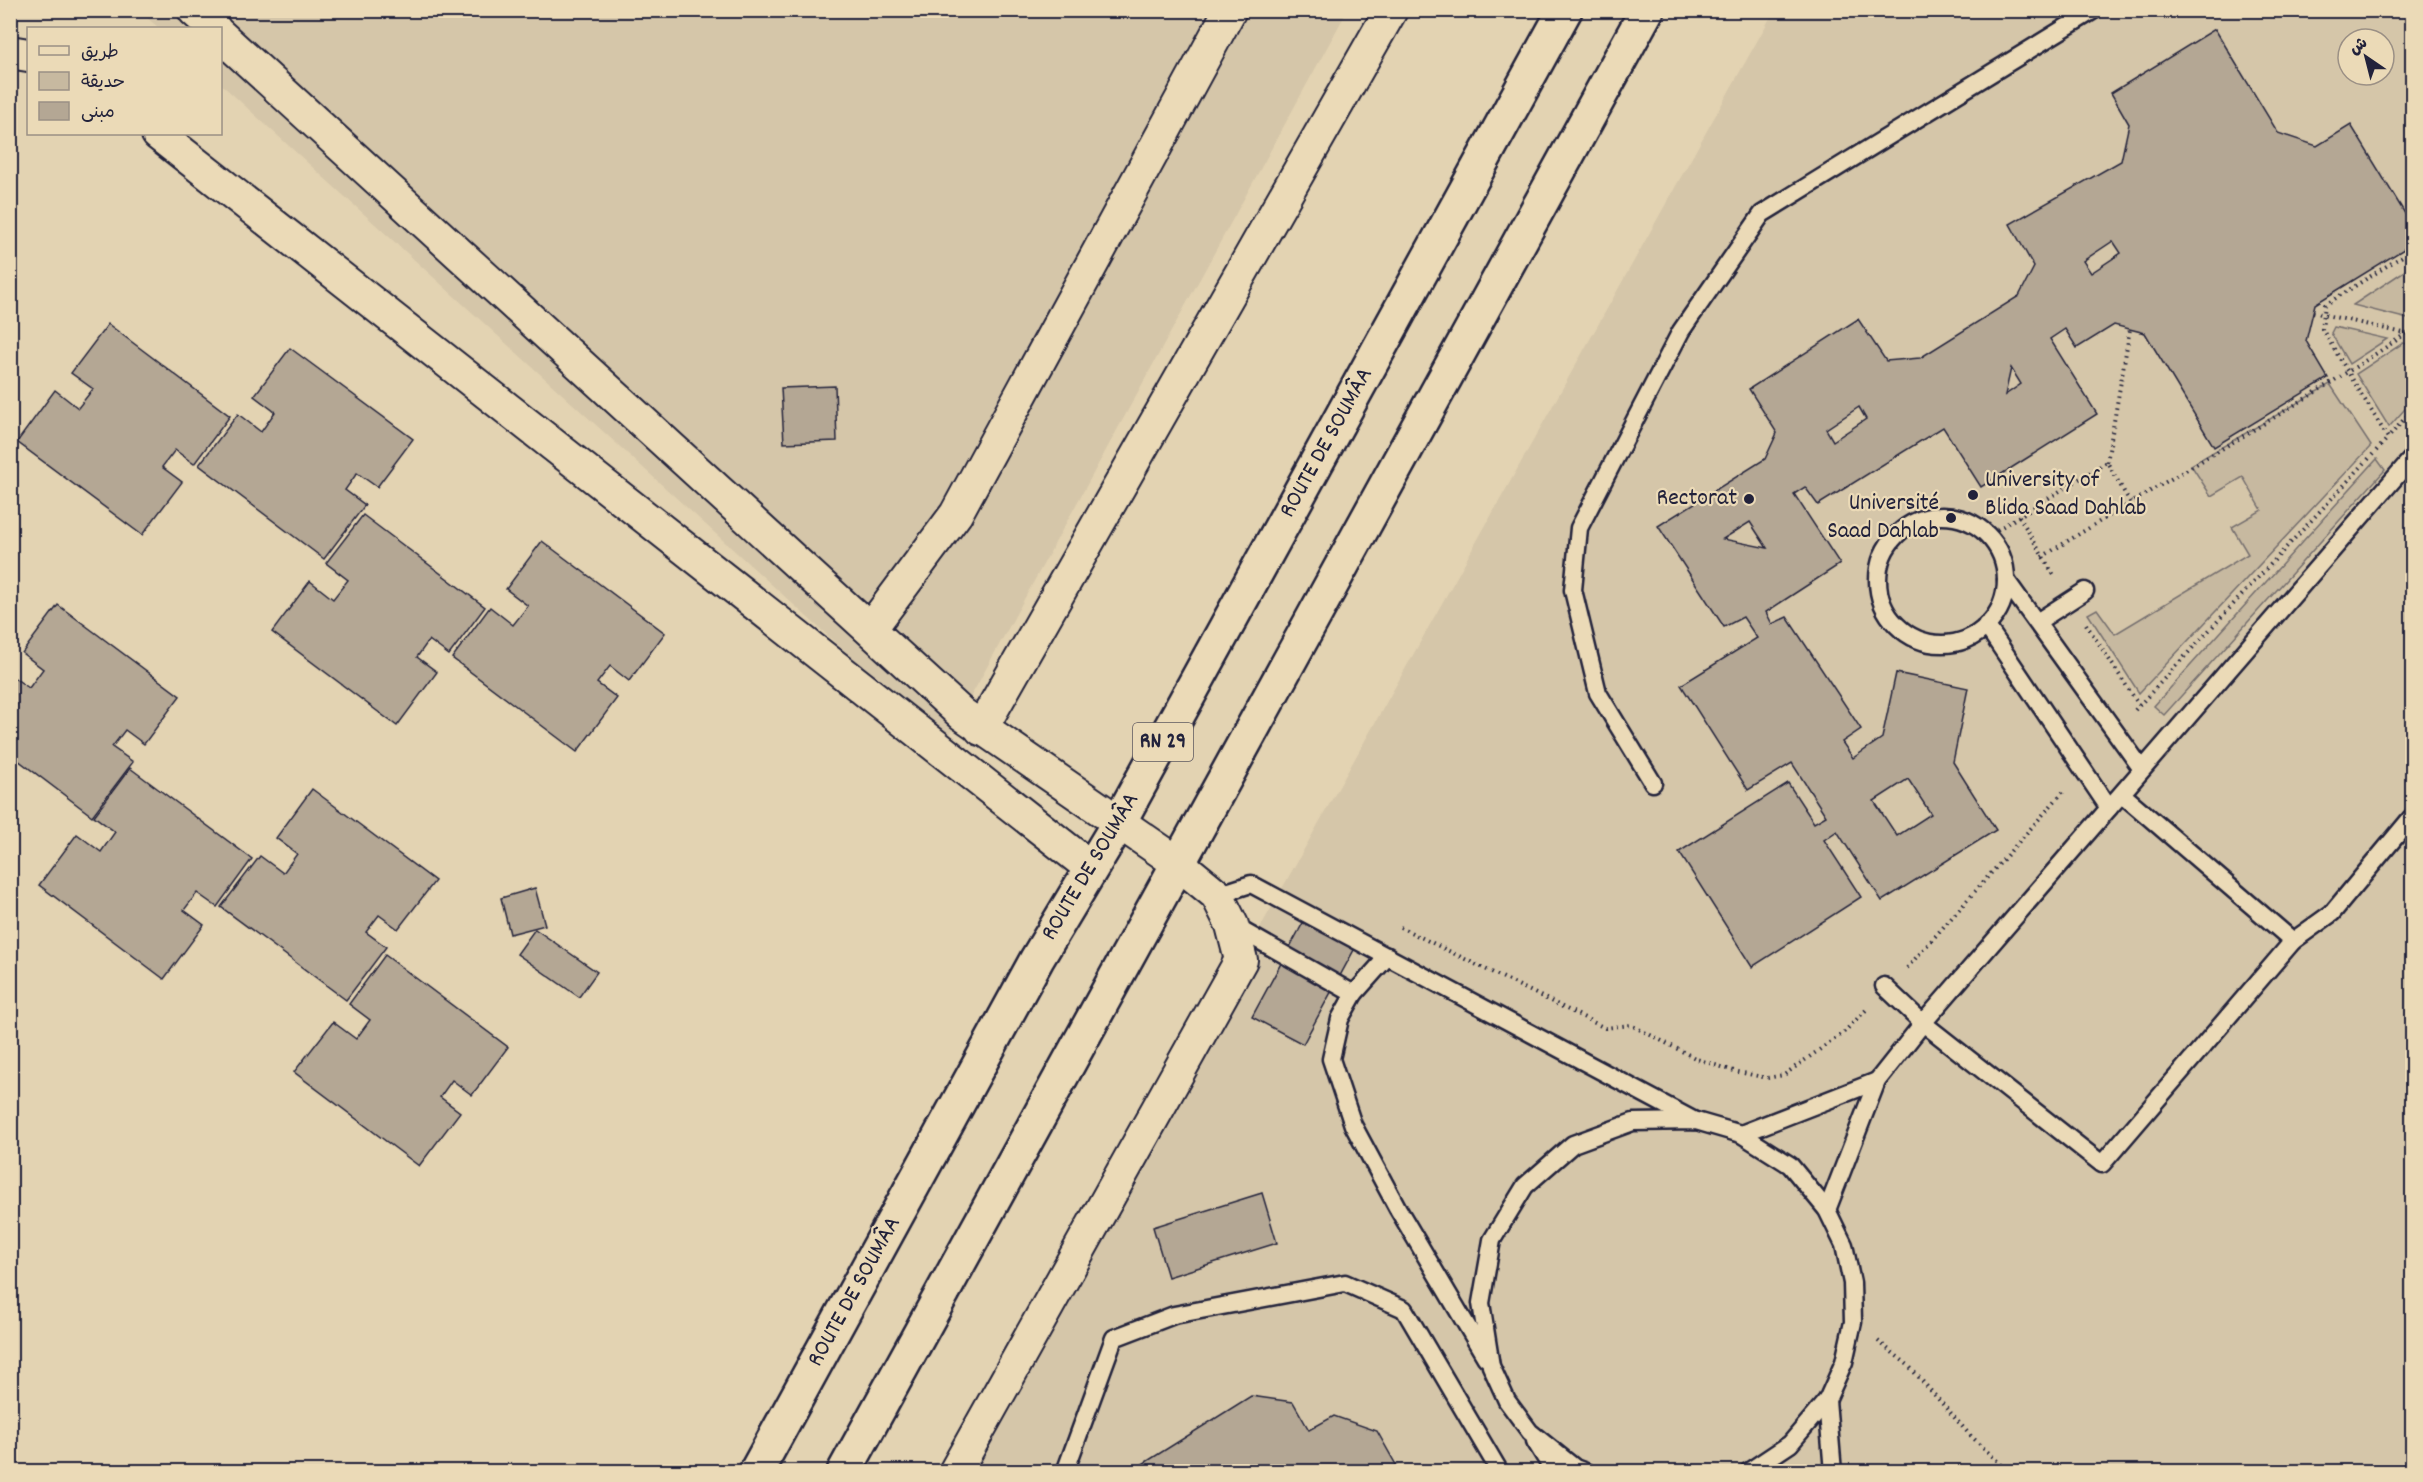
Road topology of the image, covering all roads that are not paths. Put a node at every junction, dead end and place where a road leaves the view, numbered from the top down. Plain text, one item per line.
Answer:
1 (194, 10) edge
2 (1230, 10) edge
3 (1391, 10) edge
4 (1565, 10) edge
5 (1647, 10) edge
6 (2094, 10) edge
7 (212, 27) edge
8 (222, 37) edge
9 (10, 52) edge
10 (27, 55) edge
11 (159, 135) edge
12 (2412, 458) edge
13 (2006, 580) junction
14 (2085, 591) dead end
15 (2037, 622) junction
16 (1986, 625) junction
17 (871, 628) junction
18 (981, 729) junction
19 (2142, 769) junction
20 (1653, 783) dead end
21 (2121, 794) junction
22 (2109, 808) junction
23 (2412, 818) edge
24 (1118, 824) junction
25 (1178, 863) junction
26 (1091, 868) junction
27 (1217, 895) junction
28 (1232, 925) junction
29 (2293, 941) junction
30 (1388, 956) junction
31 (1886, 988) road end
32 (1354, 994) junction
33 (1923, 1023) junction
34 (1877, 1081) junction
35 (1696, 1121) junction
36 (1741, 1134) junction
37 (1827, 1210) junction
38 (1491, 1366) junction
39 (1827, 1400) junction
40 (1530, 1432) junction
41 (756, 1472) edge
42 (844, 1472) edge
43 (955, 1472) edge
44 (1065, 1472) edge
45 (1500, 1472) edge
46 (1554, 1472) edge
47 (1586, 1472) edge
48 (1748, 1472) edge
49 (1833, 1472) edge

1 - 7 street
2 - 17 street
3 - 18 street
4 - 24 highway, ROUTE DE SOUMÂA / RN 29
5 - 25 highway
6 - 20 lane
8 - 17 street
9 - 10 street
11 - 26 street
12 - 19 lane
13 - 15 lane
13 - 16 lane
13 - 16 lane
14 - 15 lane
15 - 19 lane
16 - 22 lane
17 - 18 street
18 - 24 street
19 - 21 lane
21 - 22 lane
21 - 29 lane
22 - 33 lane
23 - 29 lane
24 - 25 street
24 - 26 highway, ROUTE DE SOUMÂA / RN 29
25 - 27 street
25 - 42 highway
26 - 41 highway, ROUTE DE SOUMÂA / RN 29
27 - 28 street
27 - 30 lane
28 - 32 lane
28 - 43 street
29 - 33 lane
30 - 32 lane
30 - 35 lane
31 - 33 lane
32 - 38 lane
33 - 34 lane
34 - 36 lane
34 - 37 lane
35 - 36 lane
35 - 38 lane
36 - 37 lane
37 - 39 lane
38 - 40 lane
39 - 48 lane
39 - 49 lane
40 - 46 lane
40 - 47 lane
44 - 45 lane

